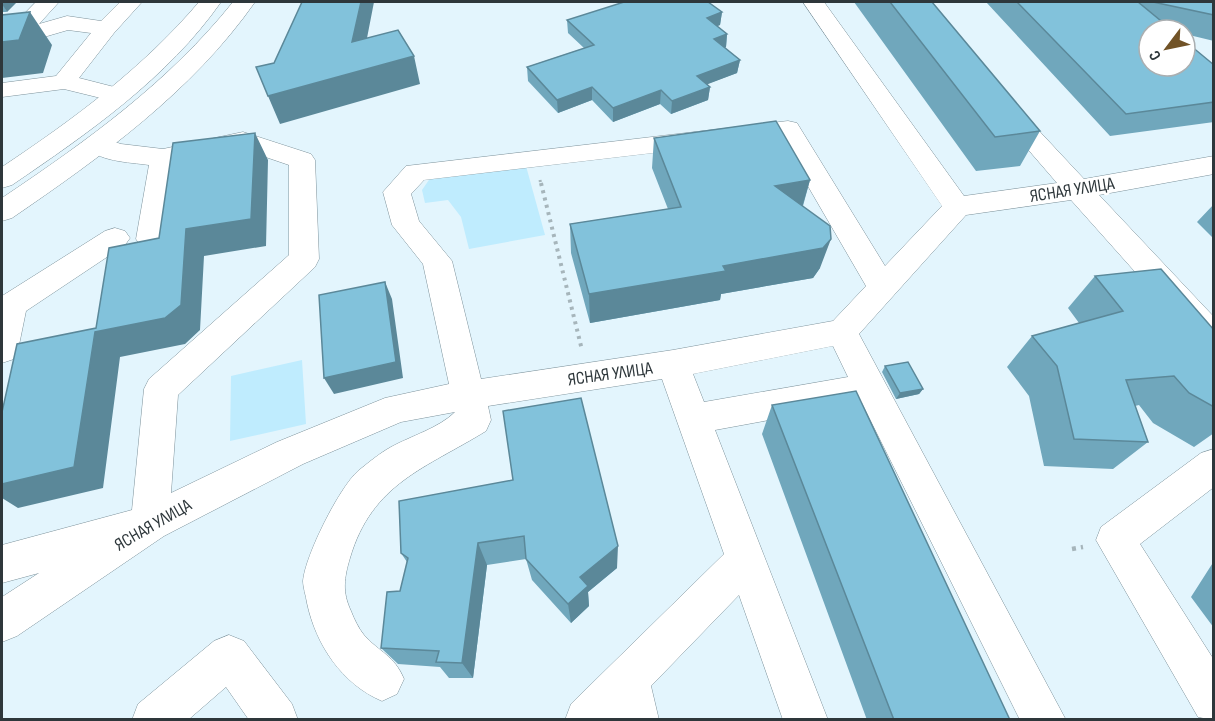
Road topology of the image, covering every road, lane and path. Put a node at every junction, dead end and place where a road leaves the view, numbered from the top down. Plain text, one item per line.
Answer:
1 (48, 2) edge
2 (86, 2) edge
3 (132, 2) edge
4 (210, 2) edge
5 (244, 2) edge
6 (814, 2) edge
7 (67, 23) junction
8 (106, 28) junction
9 (10, 33) edge
10 (64, 81) junction
11 (2, 90) edge
12 (117, 95) junction
13 (993, 95) edge
14 (97, 144) junction
15 (163, 158) junction
16 (535, 158) junction
17 (1214, 165) edge
18 (2, 179) edge
19 (1079, 189) junction
20 (957, 207) junction
21 (2, 211) edge
22 (115, 238) dead end
23 (151, 239) edge
24 (884, 288) junction
25 (842, 332) junction
26 (1214, 339) edge
27 (2, 350) edge
28 (673, 364) junction
29 (589, 377) junction
30 (871, 387) junction
31 (469, 395) junction
32 (693, 418) junction
33 (1213, 466) edge
34 (150, 523) junction
35 (746, 560) junction
36 (2, 564) edge
37 (2, 621) edge
38 (382, 679) edge
39 (632, 700) edge
40 (1214, 701) edge
41 (154, 720) edge
42 (276, 720) edge
43 (587, 720) edge
44 (806, 720) edge
45 (1044, 720) edge

1 - 9 street
2 - 7 street
3 - 8 street
4 - 12 street
5 - 14 street
6 - 20 street
7 - 8 street
7 - 9 street
8 - 10 street
10 - 11 street
10 - 12 street
12 - 18 street
13 - 19 street
14 - 15 street
14 - 21 street
15 - 23 street
15 - 34 street
16 - 24 street
16 - 29 path
16 - 31 street
17 - 19 street, ЯСНАЯ УЛИЦА
19 - 20 street, ЯСНАЯ УЛИЦА
19 - 26 street
20 - 24 street
22 - 27 street
24 - 25 street
25 - 28 street, ЯСНАЯ УЛИЦА
25 - 30 street
28 - 29 street, ЯСНАЯ УЛИЦА
28 - 32 street
29 - 31 street, ЯСНАЯ УЛИЦА
30 - 32 street
30 - 45 street
31 - 34 street, ЯСНАЯ УЛИЦА
31 - 38 street
32 - 35 street
33 - 40 street
34 - 36 street
34 - 37 street, ЯСНАЯ УЛИЦА
35 - 39 street
35 - 44 street
39 - 43 street
41 - 42 street

